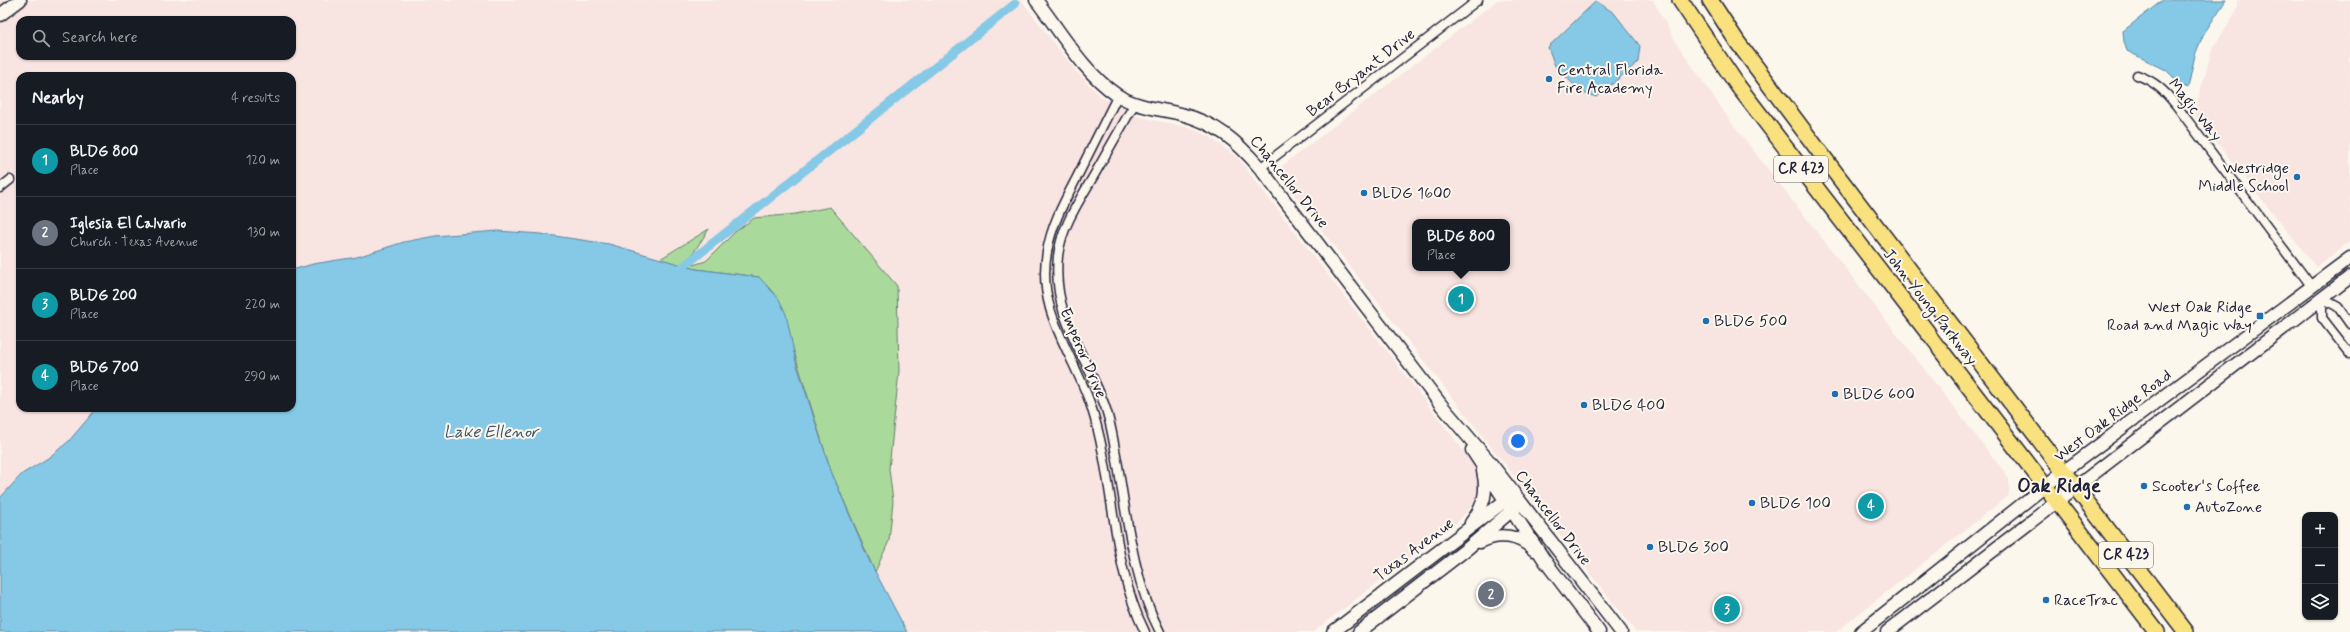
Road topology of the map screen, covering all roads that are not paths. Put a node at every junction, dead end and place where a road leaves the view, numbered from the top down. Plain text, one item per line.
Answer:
1 (20, 0) edge
2 (1036, 0) edge
3 (1478, 0) edge
4 (1680, 0) edge
5 (1710, 0) edge
6 (0, 15) edge
7 (2136, 74) dead end
8 (1118, 95) junction
9 (1135, 103) junction
10 (1260, 168) junction
11 (10, 180) dead end
12 (0, 188) edge
13 (2350, 258) edge
14 (2350, 277) edge
15 (2312, 287) junction
16 (2322, 298) junction
17 (2350, 324) edge
18 (1928, 333) joint
19 (1940, 349) joint
20 (2350, 354) edge
21 (1442, 406) junction
22 (1482, 466) junction
23 (2063, 472) junction
24 (2045, 486) junction
25 (2075, 487) junction
26 (2056, 501) junction
27 (1513, 502) junction
28 (1465, 532) junction
29 (1468, 548) junction
30 (1545, 561) junction
31 (1872, 627) edge
32 (1145, 632) edge
33 (1160, 632) edge
34 (1333, 632) edge
35 (1360, 632) edge
36 (1599, 632) edge
37 (1621, 632) edge
38 (1861, 632) edge
39 (1886, 632) edge
40 (2157, 632) edge
41 (2186, 632) edge

1 - 6 street
2 - 8 street, Chancellor Drive
3 - 10 street, Bear Bryant Drive
4 - 18 highway, John Young Parkway / CR 423
5 - 23 highway, John Young Parkway / CR 423
7 - 15 street, Magic Way
8 - 9 street, Chancellor Drive
8 - 32 street, Emperor Drive
9 - 10 street, Chancellor Drive
9 - 33 street, Emperor Drive
10 - 21 street, Chancellor Drive
11 - 12 street
13 - 15 street, West Oak Ridge Road
14 - 16 street, West Oak Ridge Road
15 - 16 street
15 - 23 street, West Oak Ridge Road
16 - 17 street
16 - 20 street
16 - 25 street, West Oak Ridge Road
18 - 19 main road, John Young Parkway / CR 423
19 - 24 highway, John Young Parkway / CR 423
21 - 22 street, Chancellor Drive
21 - 27 street, Chancellor Drive
22 - 27 street, Chancellor Drive
22 - 28 street
23 - 24 street, West Oak Ridge Road
23 - 25 highway, John Young Parkway / CR 423
24 - 26 highway, John Young Parkway / CR 423
24 - 31 street, West Oak Ridge Road
25 - 26 street, West Oak Ridge Road
25 - 41 highway, John Young Parkway / CR 423
26 - 39 street, West Oak Ridge Road
26 - 40 highway, John Young Parkway / CR 423
27 - 28 street, Texas Avenue
27 - 29 street, Texas Avenue
27 - 30 street, Chancellor Drive
27 - 37 street, Chancellor Drive
28 - 34 street, Texas Avenue
29 - 30 street
29 - 35 street, Texas Avenue
30 - 36 street, Chancellor Drive
31 - 38 street, West Oak Ridge Road

